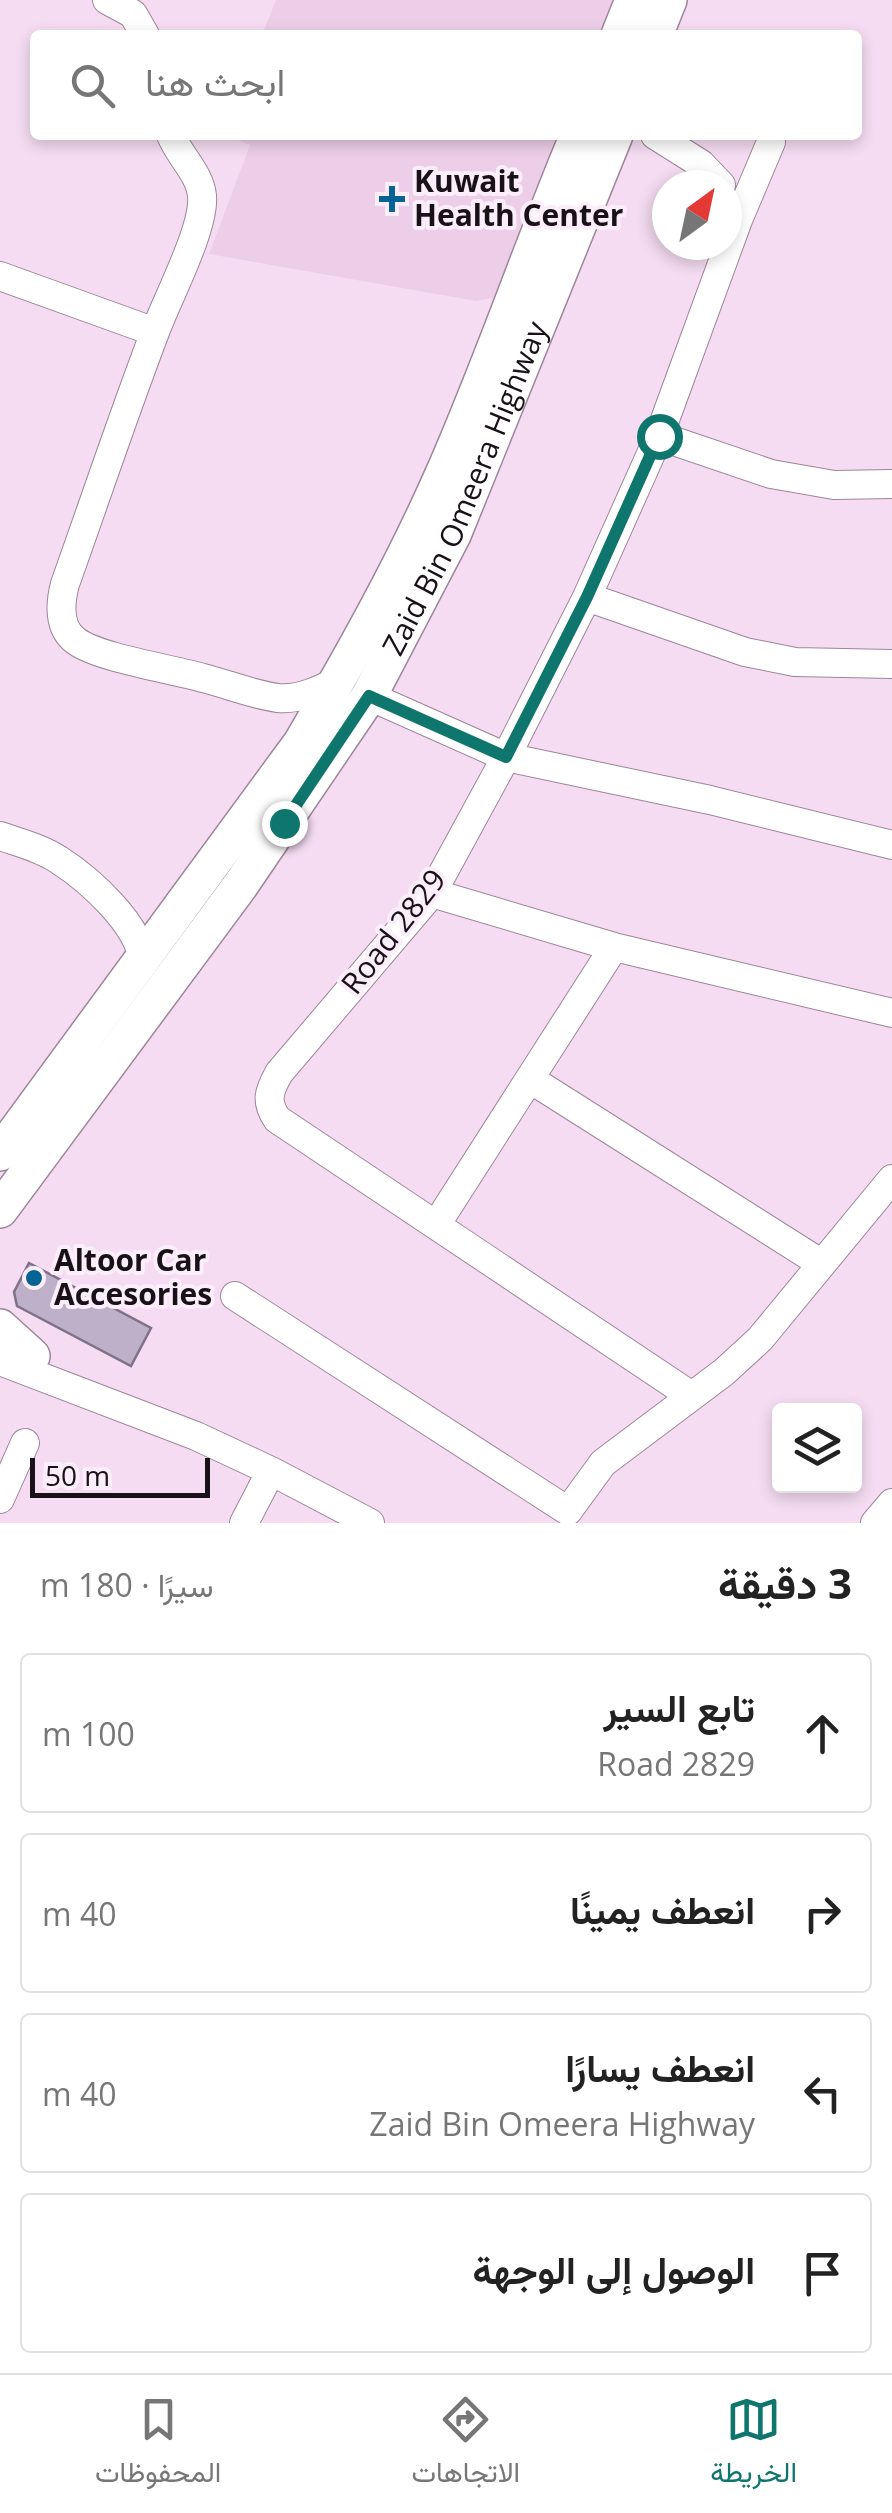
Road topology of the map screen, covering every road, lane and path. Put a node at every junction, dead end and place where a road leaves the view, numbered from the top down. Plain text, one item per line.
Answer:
1 (107, 0) edge
2 (633, 0) edge
3 (669, 0) edge
4 (142, 30) edge
5 (621, 30) edge
6 (658, 30) edge
7 (173, 140) edge
8 (576, 140) edge
9 (614, 140) edge
10 (663, 140) edge
11 (771, 142) dead end
12 (707, 170) edge
13 (560, 178) junction
14 (742, 191) edge
15 (725, 260) edge
16 (0, 276) edge
17 (552, 287) junction
18 (155, 332) junction
19 (659, 436) junction
20 (892, 484) edge
21 (587, 597) junction
22 (892, 664) edge
23 (353, 688) junction
24 (280, 698) junction
25 (301, 743) junction
26 (506, 757) junction
27 (0, 836) edge
28 (892, 845) edge
29 (432, 893) junction
30 (178, 912) junction
31 (118, 913) junction
32 (614, 947) junction
33 (142, 962) junction
34 (888, 1002) edge
35 (530, 1079) junction
36 (0, 1153) edge
37 (892, 1180) edge
38 (0, 1210) edge
39 (436, 1226) junction
40 (822, 1264) junction
41 (235, 1296) dead end
42 (0, 1327) edge
43 (0, 1339) edge
44 (16, 1358) edge
45 (690, 1395) junction
46 (25, 1442) dead end
47 (272, 1470) junction
48 (0, 1498) edge
49 (892, 1503) edge
50 (563, 1517) edge
51 (244, 1523) edge
52 (370, 1523) edge
53 (875, 1523) edge

1 - 4 street
2 - 5 street
3 - 6 street
7 - 18 street
8 - 13 street, Zaid Bin Omeera Highway
9 - 17 street, Zaid Bin Omeera Highway
10 - 12 street
11 - 14 street, Road 2829
13 - 17 street
13 - 23 street, Zaid Bin Omeera Highway
15 - 19 street, Road 2829
16 - 18 street
17 - 23 street, Zaid Bin Omeera Highway
18 - 24 street
19 - 20 street
19 - 21 street, Road 2829
21 - 22 street
21 - 26 street, Road 2829
23 - 24 street
23 - 25 street, Zaid Bin Omeera Highway
23 - 26 street
23 - 38 street, Zaid Bin Omeera Highway
24 - 25 street
25 - 30 street, Zaid Bin Omeera Highway
26 - 28 street
26 - 29 street, Road 2829
27 - 31 street
29 - 32 street
29 - 39 street, Road 2829
30 - 31 street
30 - 33 street, Zaid Bin Omeera Highway
31 - 33 street
32 - 34 street
32 - 35 street
33 - 36 street, Zaid Bin Omeera Highway
35 - 39 street
35 - 40 street
37 - 40 street
39 - 45 street
40 - 45 street
41 - 50 street
42 - 44 street
43 - 44 street
44 - 47 street
45 - 50 street
46 - 48 street
47 - 51 street
47 - 52 street
49 - 53 street

